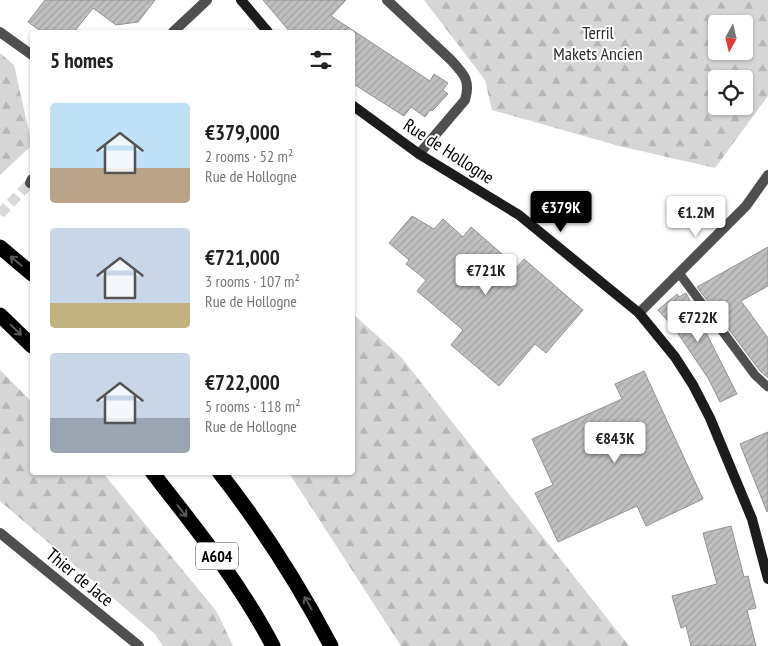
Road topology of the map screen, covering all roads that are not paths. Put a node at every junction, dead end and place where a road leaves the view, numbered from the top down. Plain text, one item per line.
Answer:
1 (207, 0) edge
2 (241, 0) edge
3 (387, 0) edge
4 (175, 30) edge
5 (266, 30) edge
6 (0, 32) edge
7 (30, 54) edge
8 (355, 107) edge
9 (419, 154) junction
10 (768, 175) edge
11 (0, 247) edge
12 (30, 272) edge
13 (679, 273) junction
14 (639, 313) junction
15 (0, 315) edge
16 (30, 344) edge
17 (768, 387) edge
18 (154, 475) edge
19 (221, 475) edge
20 (0, 533) edge
21 (768, 579) edge
22 (139, 646) edge
23 (273, 646) edge
24 (331, 646) edge

1 - 4 street
2 - 5 street
3 - 9 street
6 - 7 street
8 - 9 street, Rue de Hollogne
9 - 14 street, Rue de Hollogne
10 - 13 street
12 -> 11 highway
13 - 14 street
13 - 17 lane
14 - 21 street, Rue de Hollogne
15 -> 16 highway
18 -> 23 highway, A604
24 -> 19 highway
20 - 22 street, Thier de Jace

